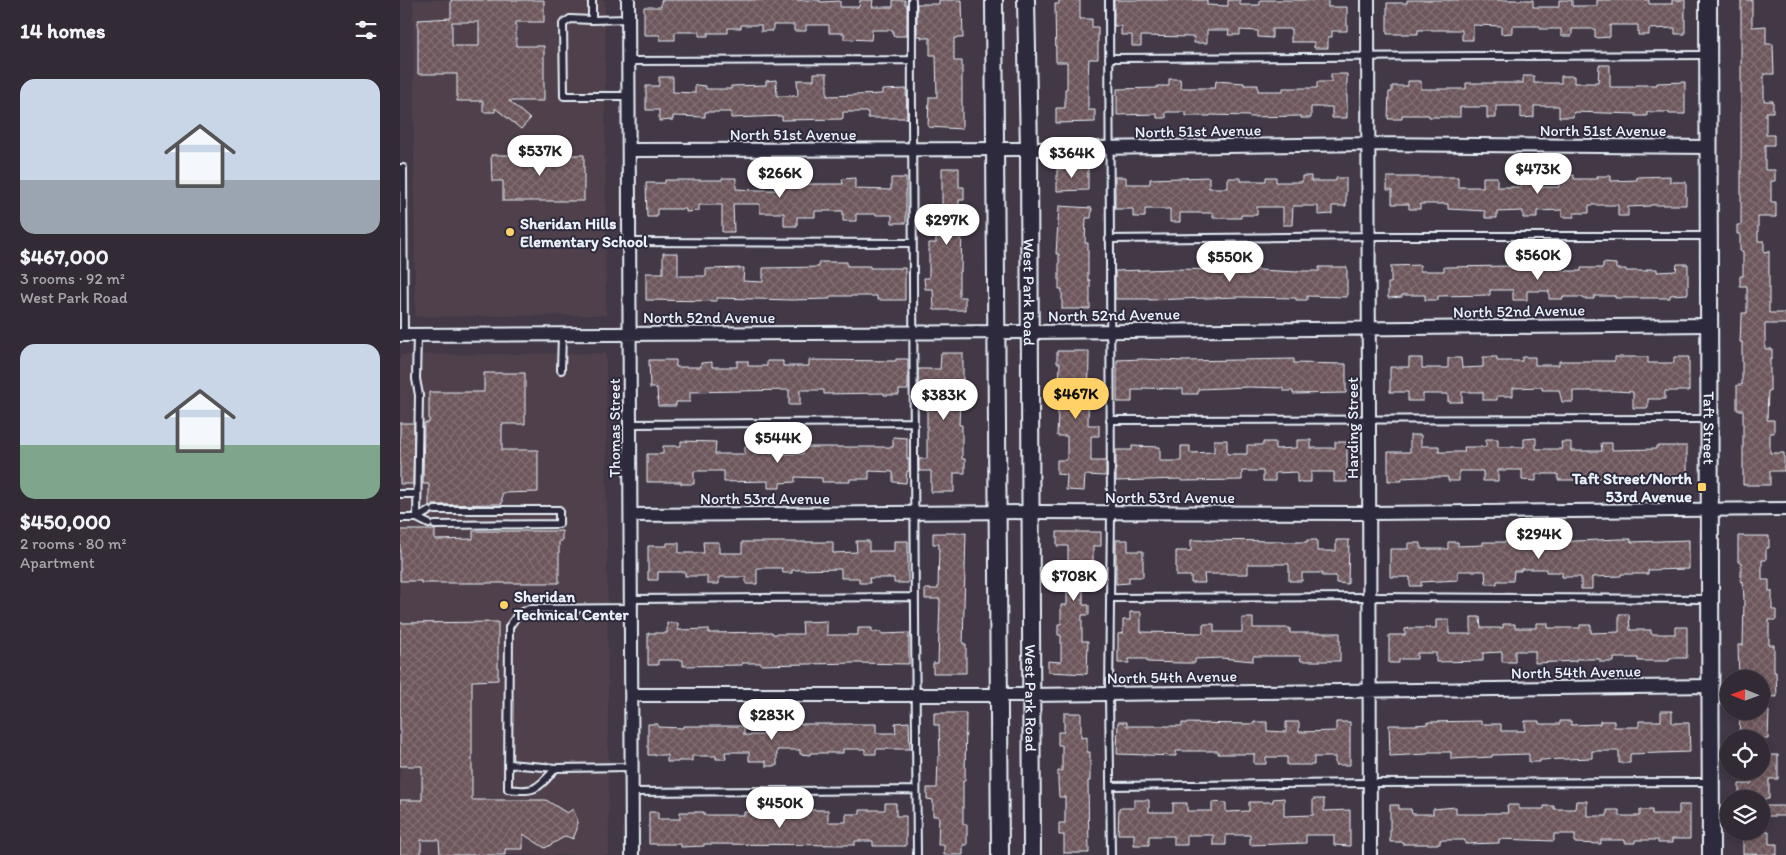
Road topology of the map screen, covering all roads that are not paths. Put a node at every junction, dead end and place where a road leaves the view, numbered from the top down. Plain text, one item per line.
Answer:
1 (592, 0) edge
2 (628, 0) edge
3 (912, 0) edge
4 (994, 0) edge
5 (1026, 0) edge
6 (1109, 0) edge
7 (1368, 0) edge
8 (1708, 0) edge
9 (628, 19) junction
10 (592, 20) junction
11 (1708, 55) junction
12 (1368, 57) junction
13 (1109, 58) junction
14 (912, 60) junction
15 (628, 61) junction
16 (629, 96) junction
17 (1368, 144) junction
18 (1708, 147) junction
19 (1109, 148) junction
20 (995, 149) junction
21 (1029, 149) junction
22 (629, 150) junction
23 (912, 150) junction
24 (400, 168) edge
25 (402, 203) edge
26 (1368, 236) junction
27 (1708, 236) junction
28 (1109, 239) junction
29 (629, 242) junction
30 (912, 243) junction
31 (1708, 325) junction
32 (1368, 328) junction
33 (1109, 331) junction
34 (912, 332) junction
35 (996, 332) junction
36 (1030, 332) junction
37 (562, 334) junction
38 (630, 334) junction
39 (402, 335) edge
40 (417, 335) junction
41 (561, 370) dead end
42 (1709, 419) junction
43 (1110, 420) junction
44 (1369, 420) junction
45 (913, 422) junction
46 (630, 424) junction
47 (400, 494) edge
48 (417, 494) junction
49 (1710, 509) junction
50 (1786, 509) edge
51 (997, 512) junction
52 (1031, 512) junction
53 (915, 513) junction
54 (1110, 513) junction
55 (1370, 514) junction
56 (630, 515) junction
57 (400, 518) edge
58 (417, 518) junction
59 (915, 597) junction
60 (1370, 597) junction
61 (1110, 598) junction
62 (1711, 599) junction
63 (631, 604) junction
64 (1712, 686) junction
65 (1370, 691) junction
66 (1109, 694) junction
67 (632, 695) junction
68 (915, 695) junction
69 (998, 695) junction
70 (1031, 695) junction
71 (508, 764) junction
72 (556, 768) junction
73 (632, 768) junction
74 (1370, 782) junction
75 (1712, 782) junction
76 (1110, 786) junction
77 (916, 790) junction
78 (632, 792) junction
79 (631, 854) edge
80 (916, 855) edge
81 (1000, 855) edge
82 (1032, 855) edge
83 (1111, 855) edge
84 (1370, 855) edge
85 (1712, 855) edge

1 - 10 lane
2 - 9 street, Thomas Street
3 - 14 lane
4 - 20 street, West Park Road
5 - 21 street, West Park Road
6 - 13 lane
7 - 12 street, Harding Street
8 - 11 street, Taft Street
9 - 10 lane
9 - 15 street, Thomas Street
10 - 16 lane
11 - 12 lane
11 - 18 street, Taft Street
12 - 13 lane
12 - 17 street, Harding Street
13 - 19 lane
14 - 15 lane
14 - 23 lane
15 - 16 street, Thomas Street
16 - 22 street, Thomas Street
17 - 18 street, North 51st Avenue
17 - 19 street, North 51st Avenue
17 - 26 street, Harding Street
18 - 27 street, Taft Street
19 - 21 street, North 51st Avenue
19 - 28 lane
20 - 21 street, North 51st Avenue
20 - 23 street, North 51st Avenue
20 - 35 street, West Park Road
21 - 36 street, West Park Road
22 - 23 street, North 51st Avenue
22 - 29 street, Thomas Street
23 - 30 lane
24 - 25 lane
25 - 39 lane
26 - 27 lane
26 - 28 lane
26 - 32 street, Harding Street
27 - 31 street, Taft Street
28 - 33 lane
29 - 30 lane
29 - 38 street, Thomas Street
30 - 34 lane
31 - 32 street, North 52nd Avenue
31 - 42 street, Taft Street
32 - 33 street, North 52nd Avenue
32 - 44 street, Harding Street
33 - 36 street, North 52nd Avenue
33 - 43 lane
34 - 35 street, North 52nd Avenue
34 - 38 street, North 52nd Avenue
34 - 45 lane
35 - 36 street, North 52nd Avenue
35 - 51 street, West Park Road
36 - 52 street, West Park Road
37 - 38 street, North 52nd Avenue
37 - 40 street, North 52nd Avenue
37 - 41 lane
38 - 46 street, Thomas Street
39 - 40 street, North 52nd Avenue
40 - 48 lane
42 - 44 lane
42 - 49 street, Taft Street
43 - 44 lane
43 - 54 lane
44 - 55 street, Harding Street
45 - 46 lane
45 - 53 lane
46 - 56 street, Thomas Street
47 - 48 lane
48 - 58 lane
49 - 50 street, North 53rd Avenue
49 - 55 street, North 53rd Avenue
49 - 62 street, Taft Street
51 - 52 street, North 53rd Avenue
51 - 53 street, North 53rd Avenue
51 - 69 street, West Park Road
52 - 54 street, North 53rd Avenue
52 - 70 street, West Park Road
53 - 56 street, North 53rd Avenue
53 - 59 lane
54 - 55 street, North 53rd Avenue
54 - 61 lane
55 - 60 street, Harding Street
56 - 63 street, Thomas Street
57 - 58 lane
58 - 58 lane
59 - 63 lane
59 - 68 lane
60 - 61 lane
60 - 62 lane
60 - 65 street, Harding Street
61 - 66 lane
62 - 64 street, Taft Street
63 - 67 street, Thomas Street
63 - 71 lane
64 - 65 street, North 54th Avenue
64 - 75 street, Taft Street
65 - 66 street, North 54th Avenue
65 - 74 street, Harding Street
66 - 70 street, North 54th Avenue
66 - 76 lane
67 - 68 street, North 54th Avenue
67 - 73 street, Thomas Street
68 - 69 street, North 54th Avenue
68 - 77 lane
69 - 70 street, North 54th Avenue
69 - 81 street, West Park Road
70 - 82 street, West Park Road
71 - 72 lane
71 - 72 lane
72 - 73 lane
73 - 78 street, Thomas Street
74 - 75 lane
74 - 76 lane
74 - 84 street, Harding Street
75 - 85 street, Taft Street
76 - 83 lane
77 - 78 lane
77 - 80 lane
78 - 79 street, Thomas Street

